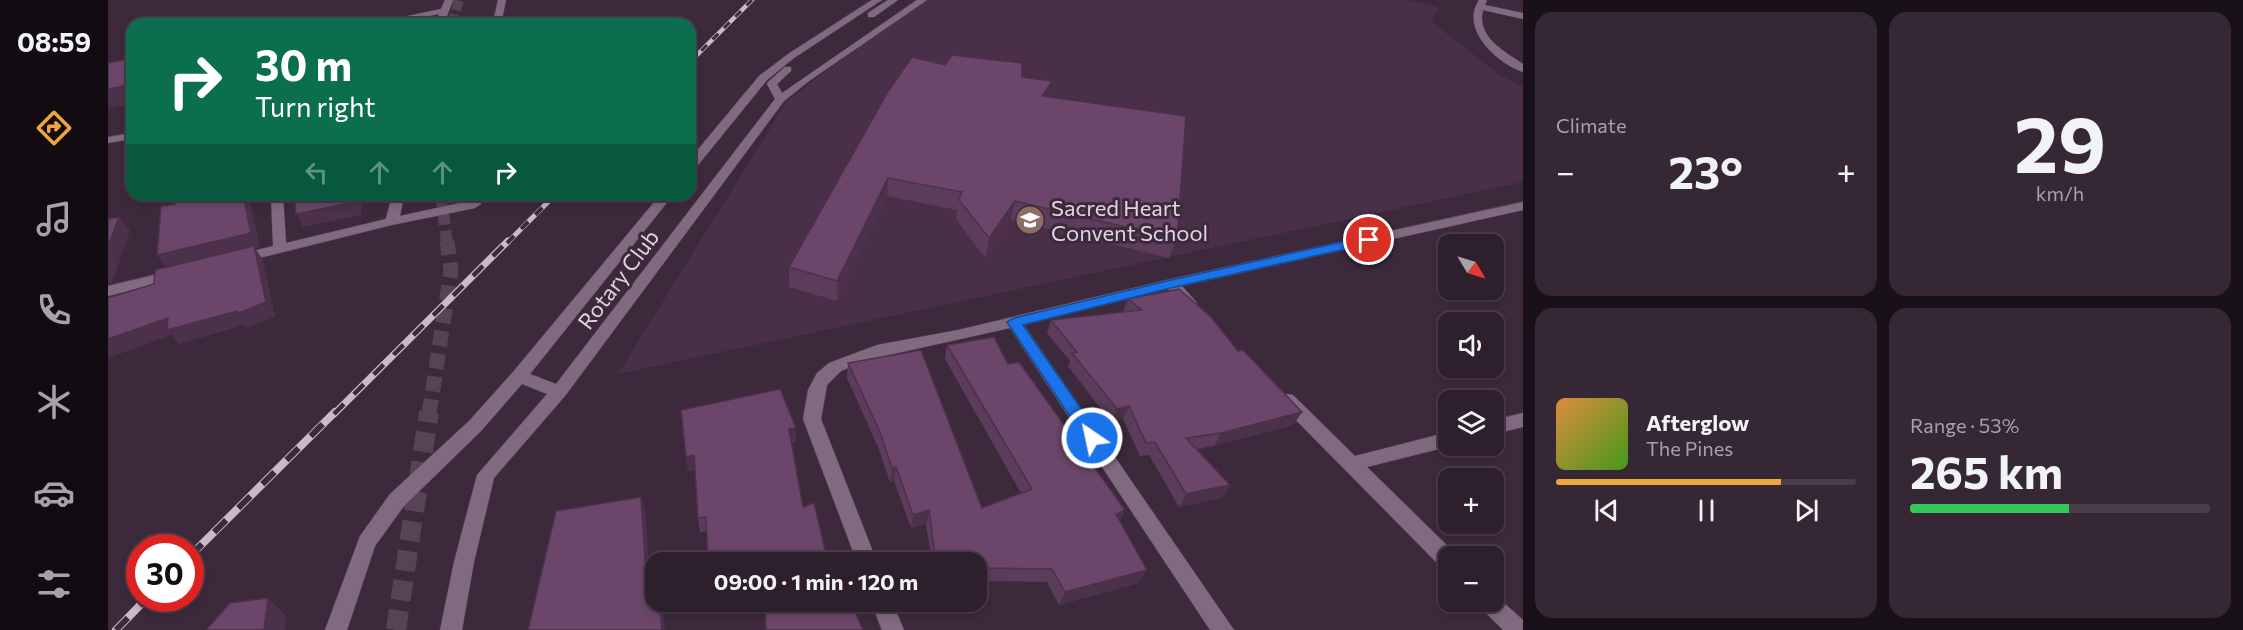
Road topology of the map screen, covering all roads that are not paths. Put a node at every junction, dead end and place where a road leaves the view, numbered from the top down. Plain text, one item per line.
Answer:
1 (449, 0) edge
2 (502, 0) edge
3 (878, 0) edge
4 (894, 0) edge
5 (923, 0) edge
6 (1480, 3) edge
7 (444, 11) junction
8 (1523, 16) edge
9 (406, 18) edge
10 (442, 18) edge
11 (498, 18) edge
12 (1523, 69) edge
13 (780, 99) junction
14 (126, 137) edge
15 (108, 141) edge
16 (696, 160) edge
17 (278, 201) edge
18 (397, 201) edge
19 (475, 201) edge
20 (662, 201) edge
21 (1523, 206) edge
22 (392, 221) junction
23 (280, 249) junction
24 (223, 263) edge
25 (188, 272) edge
26 (1171, 284) junction
27 (108, 291) edge
28 (1204, 317) edge
29 (1014, 322) junction
30 (519, 376) junction
31 (1277, 390) edge
32 (558, 392) junction
33 (1523, 420) edge
34 (1504, 425) edge
35 (1438, 442) edge
36 (1351, 464) junction
37 (1438, 550) edge
38 (863, 552) edge
39 (886, 612) edge
40 (1499, 612) edge
41 (336, 630) edge
42 (451, 630) edge
43 (893, 630) edge
44 (1223, 630) edge
45 (1518, 630) edge

1 - 7 street
2 - 11 street
3 - 16 street
4 - 13 street
5 - 13 street, Rotary Club
6 - 8 street
6 - 12 street
7 - 9 street
7 - 10 street
13 - 32 street, Rotary Club
14 - 15 street
17 - 23 street
18 - 22 street
19 - 22 street
20 - 30 street
21 - 26 street
22 - 23 street
23 - 24 street
25 - 27 street
26 - 28 street
26 - 29 street
29 - 38 street
29 - 44 street
30 - 32 street
30 - 41 street
31 - 36 street
32 - 42 street, Rotary Club
33 - 34 street
35 - 36 street
36 - 37 street
39 - 43 street
40 - 45 street

